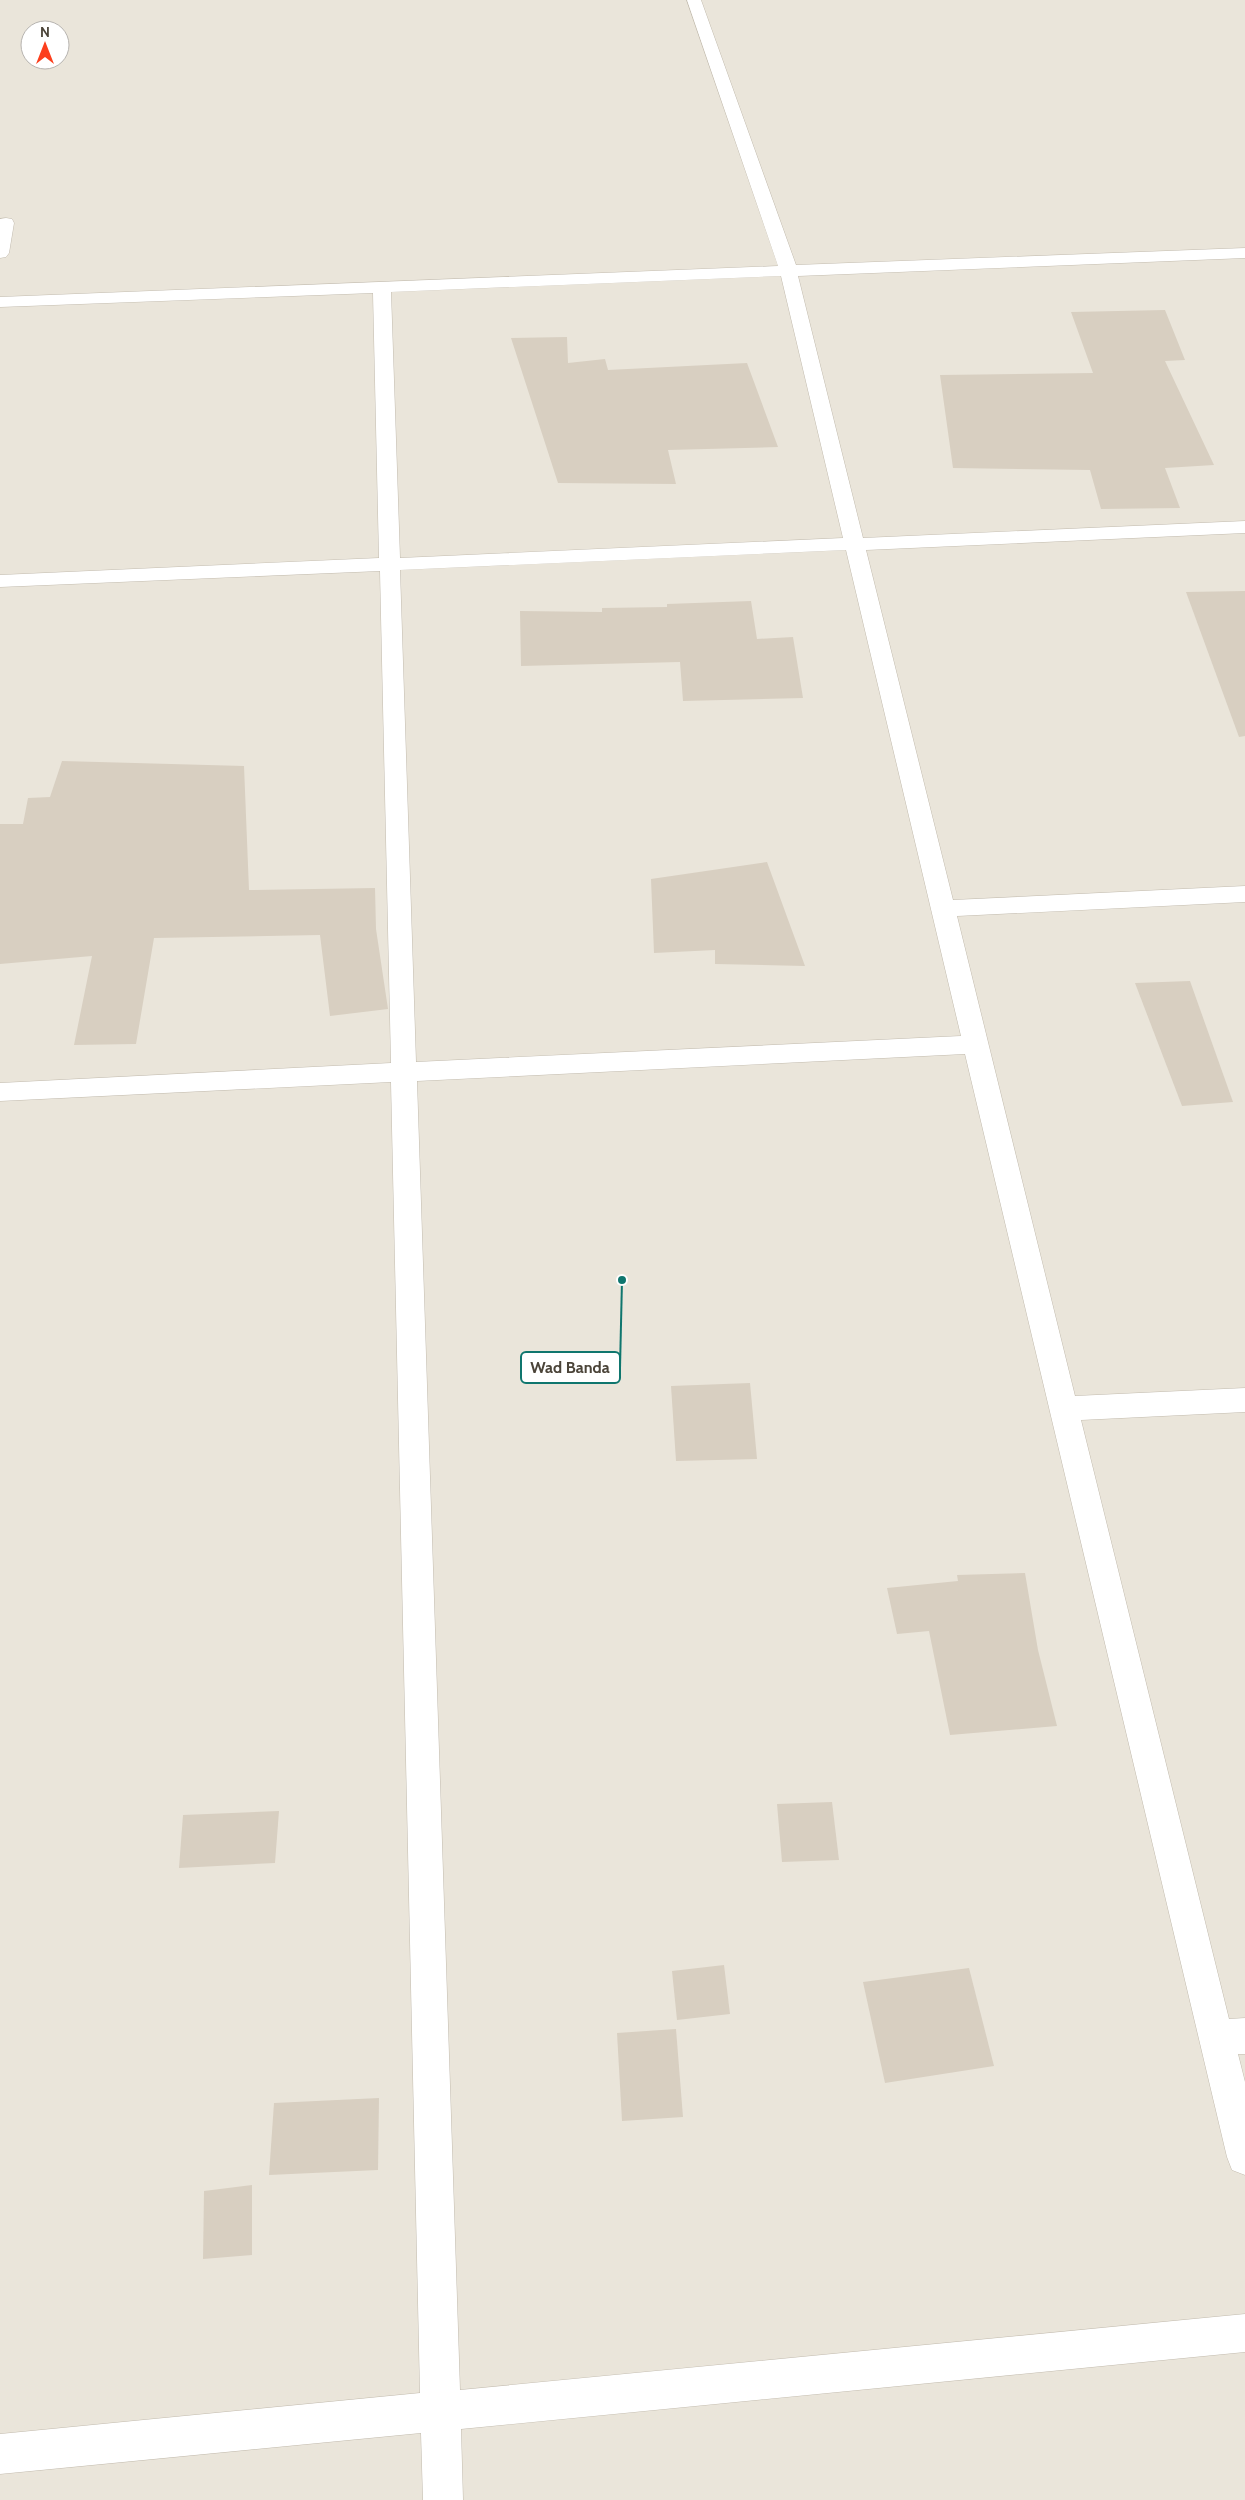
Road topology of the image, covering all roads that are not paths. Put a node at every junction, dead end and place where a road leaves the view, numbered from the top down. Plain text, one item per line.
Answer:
1 (694, 0) edge
2 (6, 223) dead end
3 (0, 253) edge
4 (1245, 253) edge
5 (788, 269) junction
6 (382, 286) junction
7 (0, 302) edge
8 (1245, 527) edge
9 (854, 544) junction
10 (390, 564) junction
11 (0, 581) edge
12 (1245, 894) edge
13 (943, 909) junction
14 (975, 1044) junction
15 (404, 1072) junction
16 (0, 1092) edge
17 (1245, 1400) edge
18 (1064, 1409) junction
19 (1231, 2037) edge
20 (1245, 2157) edge
21 (1245, 2333) edge
22 (440, 2410) junction
23 (0, 2454) edge
24 (443, 2500) edge

1 - 5 street
2 - 3 street
4 - 5 street
5 - 6 street
5 - 9 street
6 - 7 street
6 - 10 street
8 - 9 street
9 - 10 street
9 - 13 street
10 - 11 street
10 - 15 street
12 - 13 street
13 - 14 street
14 - 15 street
14 - 18 street
15 - 16 street
15 - 22 street
17 - 18 street
18 - 19 street
19 - 20 street
21 - 22 street
22 - 23 street
22 - 24 street

